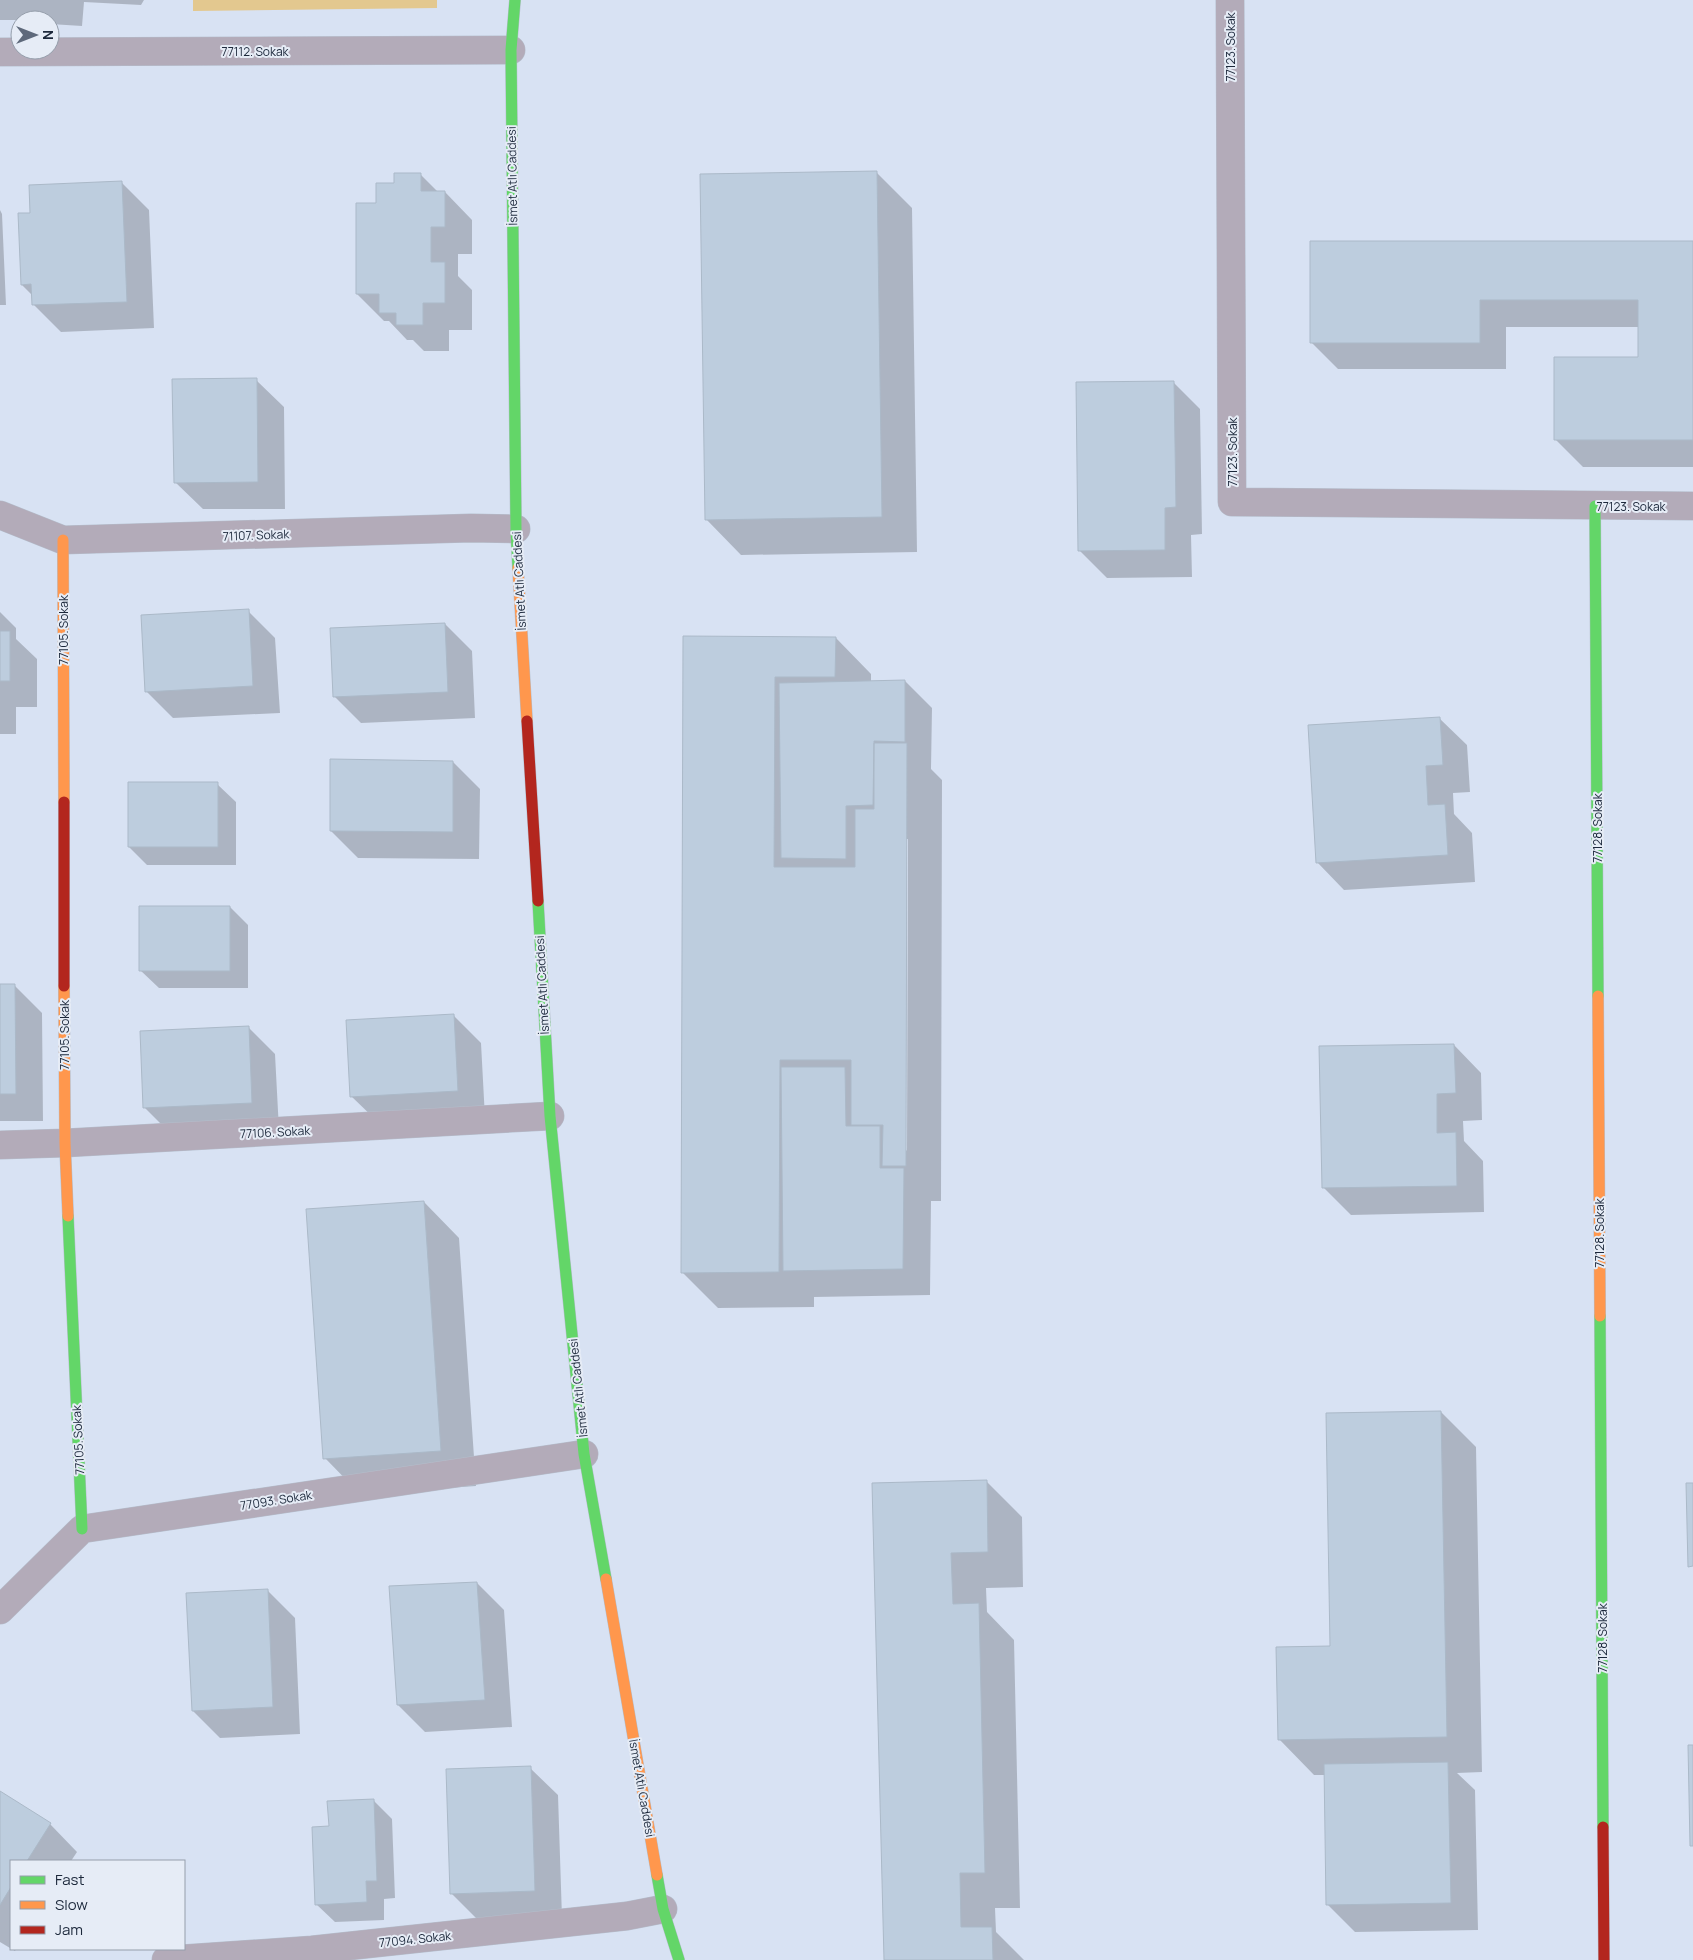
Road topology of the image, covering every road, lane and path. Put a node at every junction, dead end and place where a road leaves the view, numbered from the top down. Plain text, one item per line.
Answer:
1 (516, 0) edge
2 (1230, 0) edge
3 (511, 50) junction
4 (0, 52) edge
5 (1595, 506) junction
6 (1693, 506) edge
7 (0, 515) edge
8 (516, 529) junction
9 (63, 540) junction
10 (550, 1116) junction
11 (65, 1143) junction
12 (0, 1145) edge
13 (584, 1454) junction
14 (82, 1529) junction
15 (0, 1610) edge
16 (663, 1909) junction
17 (312, 1955) edge
18 (166, 1960) edge
19 (679, 1960) edge
20 (1604, 1960) edge

1 - 3 street, İsmet Atlı Caddesi
2 - 5 street, 77123. Sokak
3 - 4 street, 77112. Sokak
3 - 8 street, İsmet Atlı Caddesi
5 - 6 street, 77123. Sokak
5 - 20 street, 77128. Sokak
7 - 9 street, 71107. Sokak
8 - 9 street, 71107. Sokak
8 - 10 street, İsmet Atlı Caddesi
9 - 11 street, 77105. Sokak
10 - 11 street, 77106. Sokak
10 - 13 street, İsmet Atlı Caddesi
11 - 12 street, 77106. Sokak
11 - 14 street, 77105. Sokak
13 - 14 street, 77093. Sokak
13 - 16 street, İsmet Atlı Caddesi
14 - 15 street
16 - 17 street, 77094. Sokak
16 - 19 street, İsmet Atlı Caddesi
17 - 18 street, 77094. Sokak

